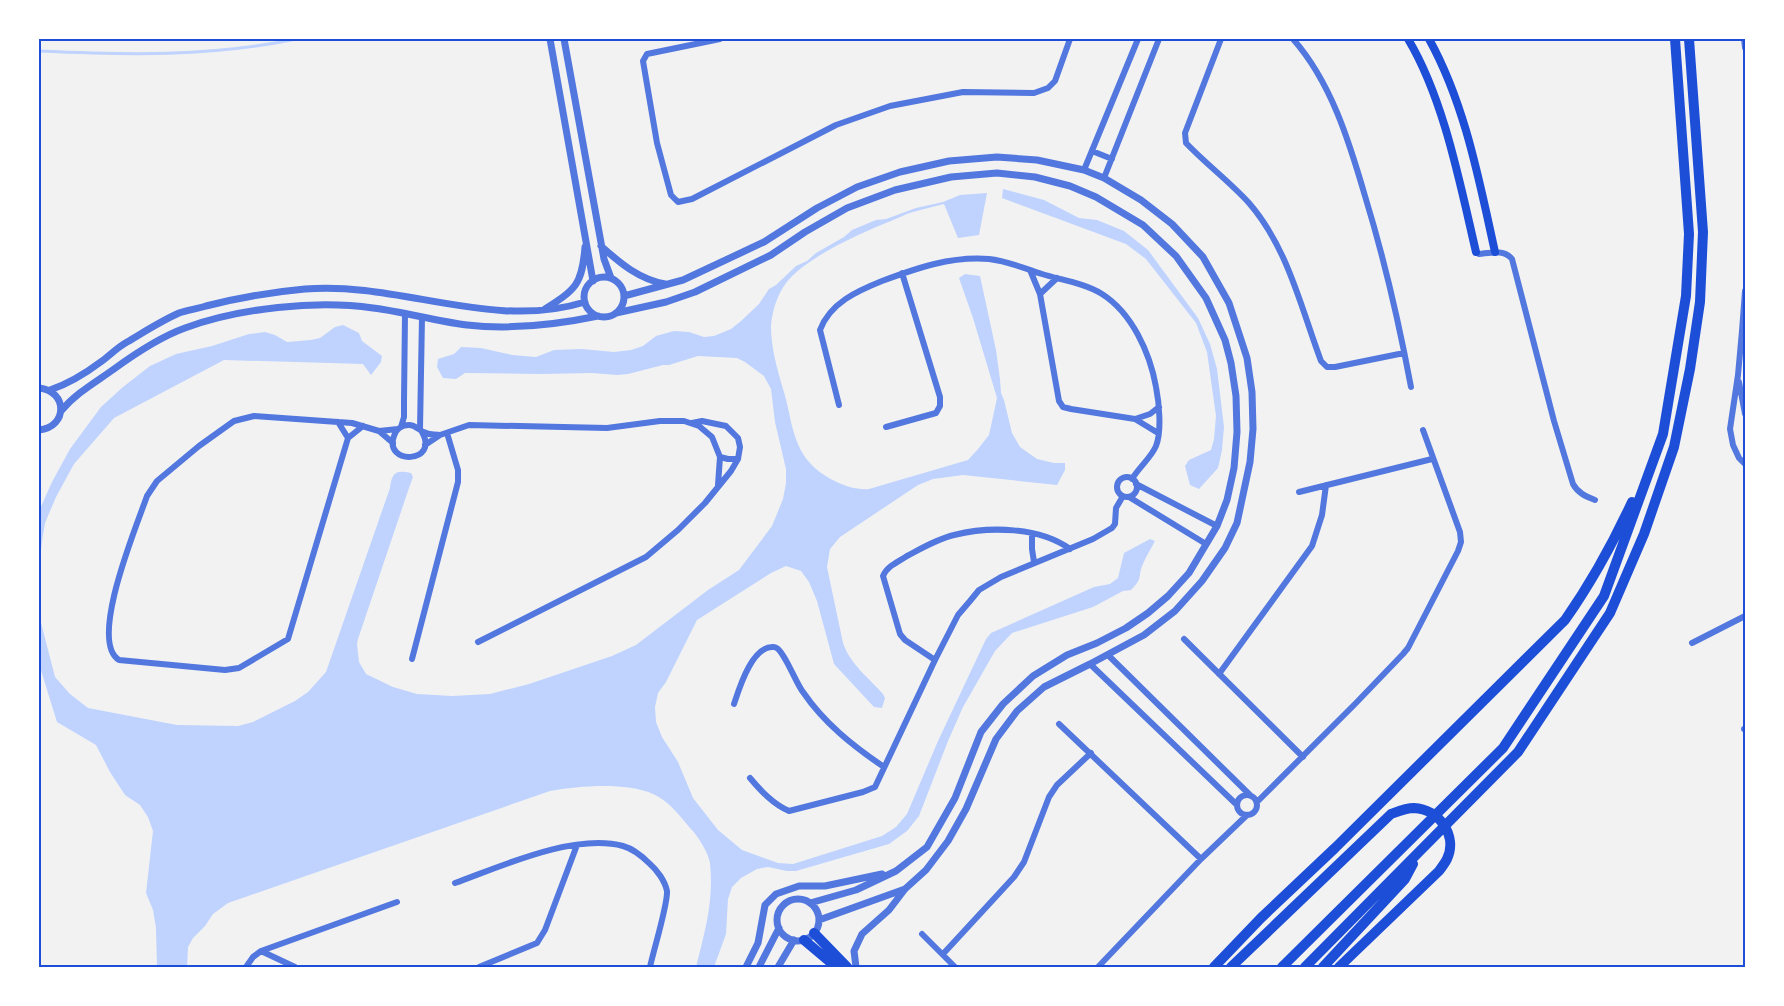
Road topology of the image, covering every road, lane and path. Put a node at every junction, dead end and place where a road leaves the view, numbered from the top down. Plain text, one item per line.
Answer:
1 (550, 39) edge
2 (564, 39) edge
3 (720, 39) edge
4 (1070, 39) edge
5 (1138, 39) edge
6 (1159, 39) edge
7 (1221, 39) edge
8 (1293, 39) edge
9 (1408, 39) edge
10 (1429, 39) edge
11 (1675, 39) edge
12 (1689, 39) edge
13 (1744, 39) edge
14 (1745, 48) edge
15 (1092, 151) junction
16 (1112, 159) junction
17 (1084, 171) junction
18 (1104, 178) junction
19 (585, 235) junction
20 (601, 246) junction
21 (1476, 252) joint
22 (1495, 252) junction
23 (1029, 270) junction
24 (902, 273) junction
25 (611, 278) junction
26 (1057, 278) junction
27 (593, 281) junction
28 (668, 285) junction
29 (1745, 291) edge
30 (1040, 294) junction
31 (624, 296) junction
32 (401, 297) junction
33 (585, 302) junction
34 (471, 309) junction
35 (543, 311) junction
36 (401, 313) junction
37 (616, 313) junction
38 (598, 316) junction
39 (422, 317) junction
40 (468, 325) junction
41 (1744, 331) edge
42 (1404, 353) junction
43 (1738, 375) junction
44 (1411, 387) dead end
45 (39, 388) edge
46 (50, 390) junction
47 (838, 405) dead end
48 (1159, 407) junction
49 (61, 411) junction
50 (1745, 414) edge
51 (1135, 419) junction
52 (338, 422) junction
53 (692, 423) junction
54 (363, 426) junction
55 (886, 426) dead end
56 (400, 428) junction
57 (39, 430) edge
58 (421, 430) junction
59 (1423, 430) dead end
60 (379, 431) junction
61 (1158, 433) junction
62 (443, 434) junction
63 (1663, 434) junction
64 (348, 438) junction
65 (393, 443) junction
66 (425, 445) junction
67 (720, 457) junction
68 (738, 459) junction
69 (1432, 459) junction
70 (1745, 464) edge
71 (1134, 482) junction
72 (1326, 485) junction
73 (718, 486) junction
74 (1299, 492) dead end
75 (1126, 496) junction
76 (1595, 500) dead end
77 (1216, 526) junction
78 (1032, 534) junction
79 (1206, 544) junction
80 (1070, 549) junction
81 (1034, 562) junction
82 (1745, 616) edge
83 (1184, 639) dead end
84 (478, 642) dead end
85 (1692, 643) dead end
86 (1108, 655) junction
87 (412, 659) dead end
88 (935, 660) junction
89 (1090, 664) junction
90 (1219, 674) junction
91 (734, 704) dead end
92 (1059, 724) dead end
93 (1091, 753) junction
94 (1303, 757) junction
95 (884, 767) junction
96 (750, 778) dead end
97 (1254, 799) junction
98 (1237, 804) junction
99 (1247, 815) junction
100 (577, 845) junction
101 (1418, 853) junction
102 (1201, 859) junction
103 (896, 871) junction
104 (455, 883) dead end
105 (905, 889) junction
106 (397, 902) dead end
107 (810, 903) junction
108 (819, 920) junction
109 (779, 928) junction
110 (814, 933) junction
111 (922, 934) dead end
112 (799, 940) junction
113 (261, 951) junction
114 (943, 954) junction
115 (246, 967) edge
116 (295, 967) edge
117 (478, 967) edge
118 (650, 967) edge
119 (746, 967) edge
120 (759, 967) edge
121 (778, 967) edge
122 (836, 967) edge
123 (847, 967) edge
124 (856, 967) edge
125 (956, 967) edge
126 (1098, 967) edge
127 (1214, 967) edge
128 (1232, 967) edge
129 (1282, 967) edge
130 (1305, 967) edge
131 (1323, 967) edge
132 (1339, 967) edge

1 - 19 street
2 - 20 street
3 - 4 street
5 - 15 street
6 - 16 street
7 - 42 street
8 - 42 street
9 - 21 main road
10 - 22 main road
11 - 63 highway
12 - 101 highway
13 - 14 street
15 - 16 street
15 - 17 street
16 - 18 street
17 - 18 street
17 - 28 street
18 - 86 street
19 - 27 street
19 - 35 street
20 - 25 street
20 - 28 street
21 - 22 street
22 - 76 street
23 - 24 street
23 - 26 street
23 - 30 street
24 - 47 street
24 - 55 street
25 - 27 street
25 - 31 street
26 - 30 street
26 - 48 street
27 - 33 street
28 - 31 street
29 - 41 street
30 - 51 street
31 - 37 street
32 - 34 street
32 - 36 street
32 - 46 street
33 - 35 street
33 - 38 street
34 - 35 street
34 - 40 street
36 - 39 street
36 - 49 street
36 - 56 street
37 - 38 street
37 - 77 street
38 - 40 street
39 - 40 street
39 - 58 street
41 - 43 street
42 - 44 street
43 - 50 street
43 - 70 street
45 - 46 street
46 - 49 street
48 - 51 street
48 - 61 street
49 - 57 street
51 - 61 street
52 - 54 street
52 - 64 street
52 - 64 street
53 - 62 street
53 - 67 street
53 - 68 street
54 - 60 street
54 - 64 street
56 - 58 street
56 - 60 street
56 - 65 street
58 - 62 street
58 - 66 street
59 - 69 street
60 - 65 street
61 - 71 street
62 - 66 street
62 - 87 street
63 - 127 highway
63 - 129 highway
65 - 66 street
67 - 68 street
67 - 73 street
68 - 73 street
69 - 72 street
69 - 94 street
71 - 75 street
71 - 75 street
71 - 77 street
72 - 74 street
72 - 90 street
73 - 84 street
75 - 79 street
75 - 80 street
77 - 79 street
78 - 80 street
78 - 81 street
78 - 88 street
79 - 103 street
80 - 81 street
81 - 88 street
82 - 85 street
83 - 90 street
86 - 89 street
86 - 97 street
88 - 95 street
89 - 98 street
89 - 105 street
90 - 94 street
91 - 95 street
92 - 93 street
93 - 102 street
93 - 114 street
94 - 97 street
95 - 96 street
97 - 98 street
97 - 99 street
98 - 99 street
99 - 102 street
100 - 104 street
100 - 117 street
100 - 118 street
101 - 130 highway
101 - 131 highway
102 - 126 street
103 - 107 street
103 - 119 street
105 - 108 street
105 - 124 street
106 - 113 street
107 - 108 street
107 - 109 street
108 - 110 street
109 - 112 street
109 - 120 street
110 - 112 street
110 - 123 highway
111 - 114 street
112 - 121 street
112 - 122 highway
113 - 115 street
113 - 116 street
114 - 125 street
128 - 132 highway

